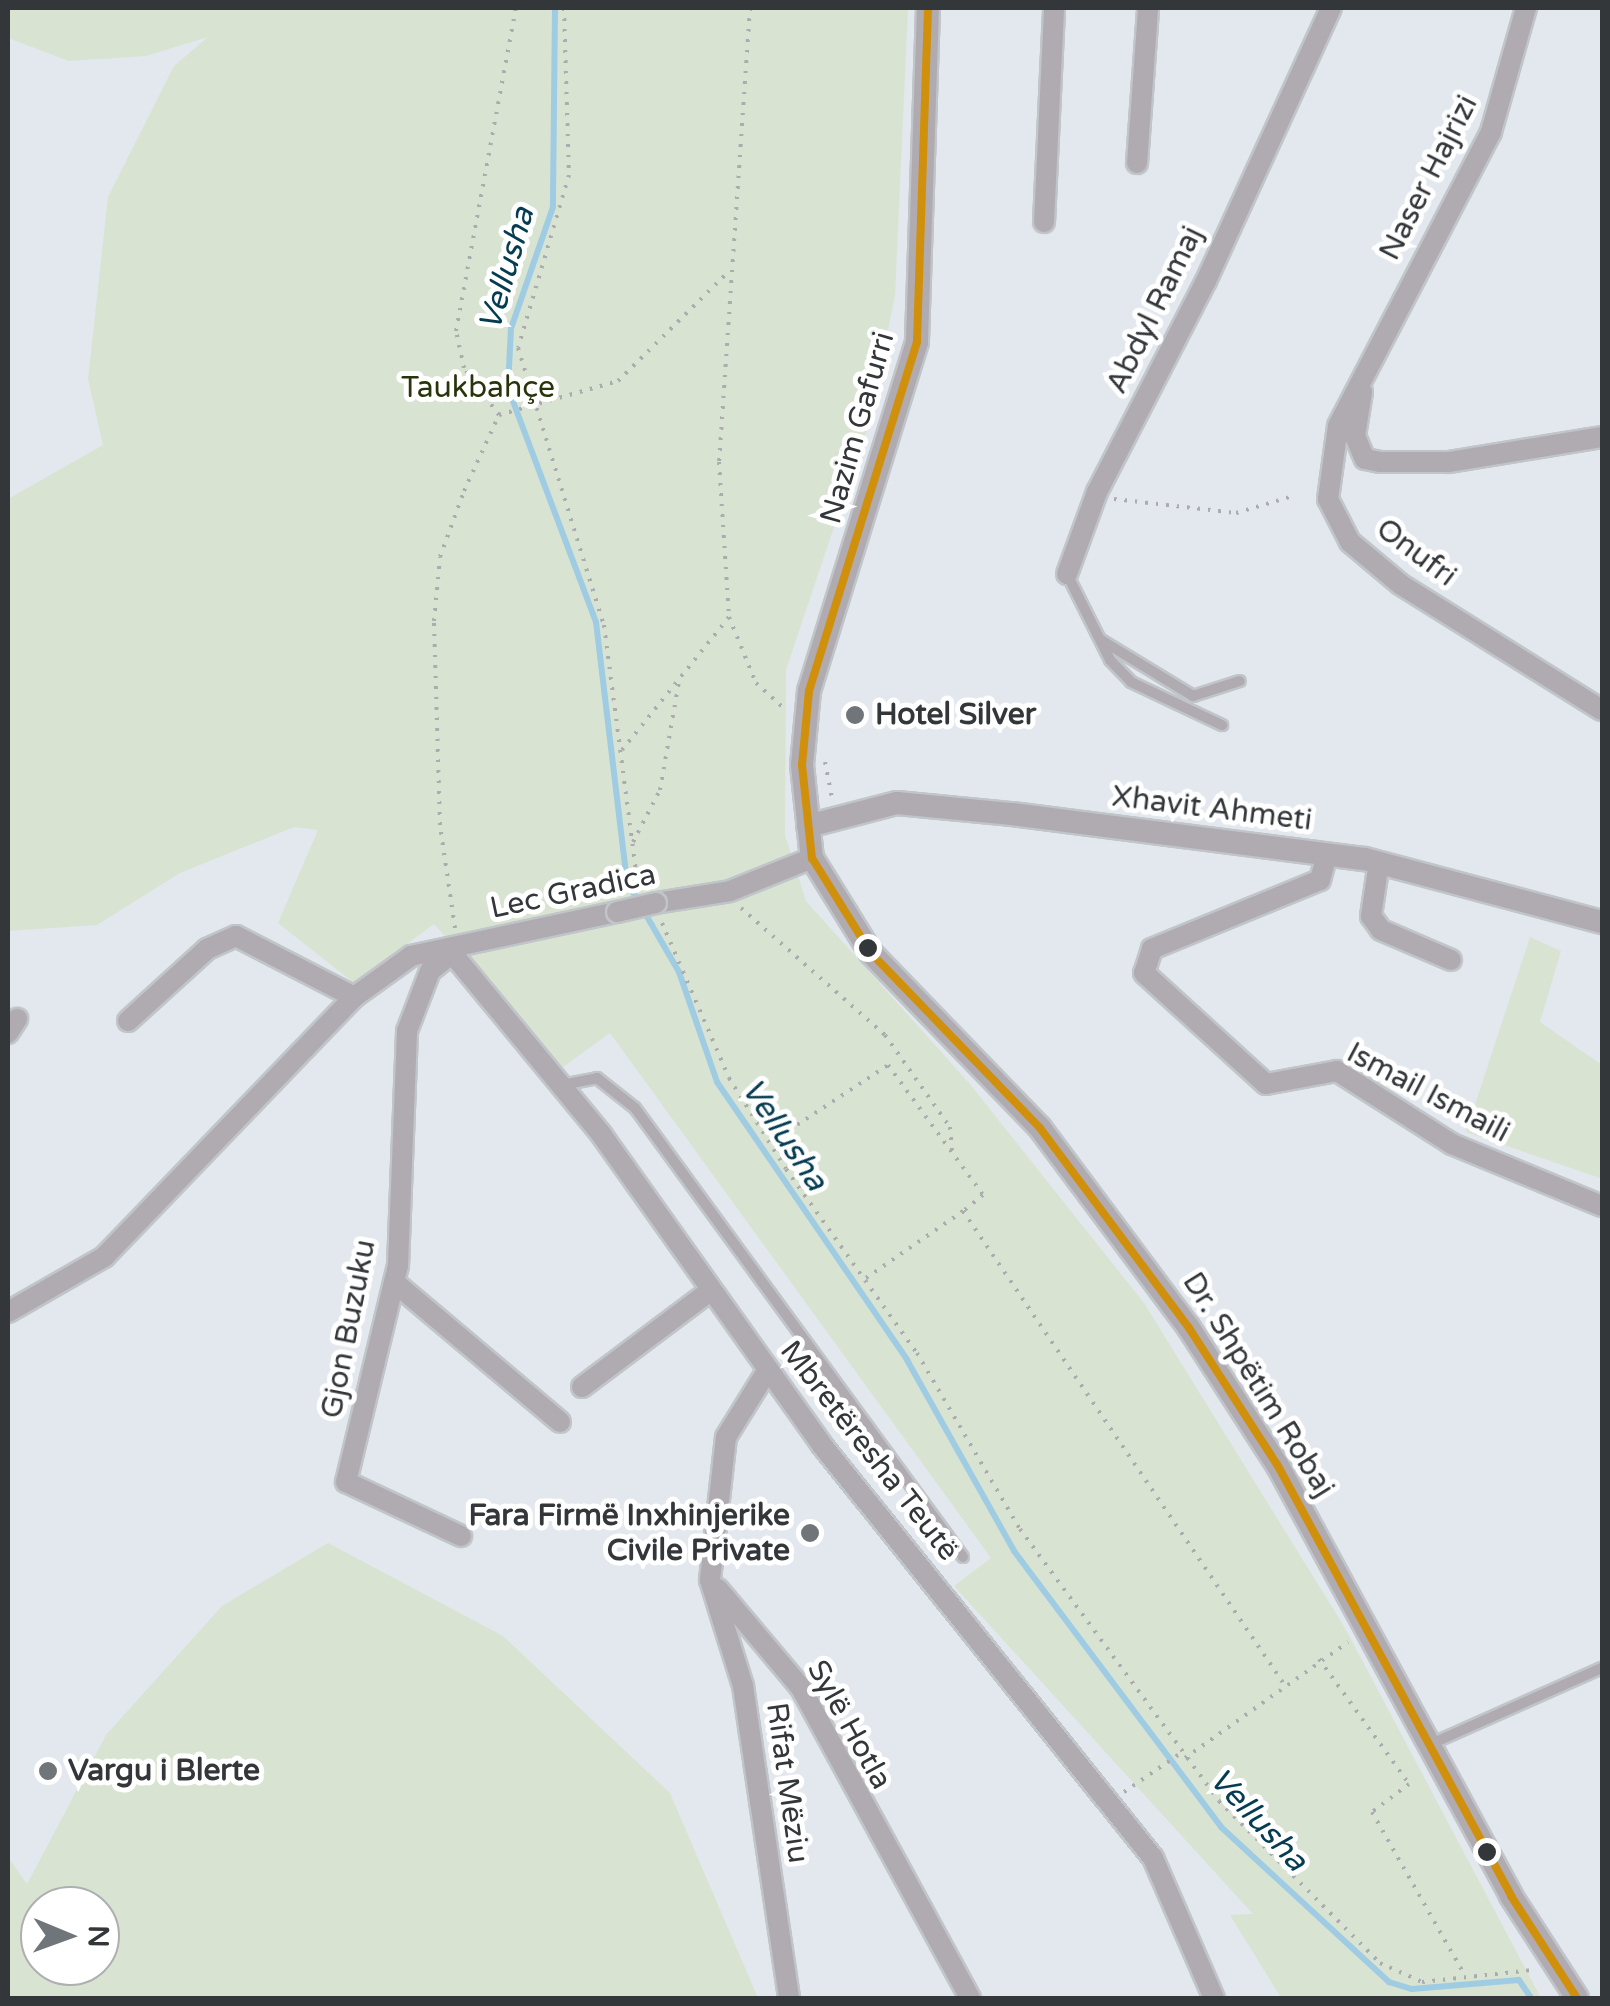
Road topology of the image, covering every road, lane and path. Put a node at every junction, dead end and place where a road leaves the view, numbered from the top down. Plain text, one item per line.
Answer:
1 (516, 8) edge
2 (564, 8) edge
3 (750, 8) edge
4 (928, 8) edge
5 (1054, 8) edge
6 (1148, 8) edge
7 (1331, 8) edge
8 (1526, 8) edge
9 (1137, 163) dead end
10 (1044, 222) dead end
11 (729, 271) junction
12 (1366, 370) junction
13 (530, 406) junction
14 (499, 415) junction
15 (1602, 437) edge
16 (1097, 492) junction
17 (1290, 497) dead end
18 (1067, 574) joint
19 (728, 618) junction
20 (1101, 640) junction
21 (680, 681) junction
22 (1240, 681) dead end
23 (1602, 710) edge
24 (805, 713) junction
25 (1222, 725) dead end
26 (620, 752) junction
27 (820, 763) dead end
28 (833, 808) dead end
29 (808, 826) junction
30 (631, 845) junction
31 (1327, 854) junction
32 (812, 858) junction
33 (1379, 862) junction
34 (730, 891) junction
35 (649, 904) junction
36 (1602, 922) edge
37 (456, 950) junction
38 (1451, 960) dead end
39 (354, 997) junction
40 (128, 1020) dead end
41 (561, 1085) junction
42 (772, 1142) junction
43 (952, 1153) junction
44 (1602, 1206) edge
45 (962, 1211) junction
46 (866, 1278) junction
47 (394, 1282) junction
48 (710, 1292) junction
49 (8, 1312) edge
50 (768, 1372) junction
51 (582, 1388) dead end
52 (560, 1422) dead end
53 (461, 1536) dead end
54 (963, 1558) dead end
55 (710, 1580) junction
56 (1373, 1632) junction
57 (1319, 1659) junction
58 (1602, 1668) edge
59 (1284, 1684) junction
60 (1430, 1744) junction
61 (1183, 1755) junction
62 (1108, 1802) junction
63 (1533, 1954) dead end
64 (1465, 1976) junction
65 (788, 1998) edge
66 (970, 1998) edge
67 (1214, 1998) edge
68 (1577, 1998) edge

1 - 14 path
2 - 13 path
3 - 11 path
4 - 24 street, Nazim Gafurri
5 - 10 street
6 - 9 street
7 - 16 street, Abdyl Ramaj
8 - 12 street, Naser Hajrizi
11 - 13 path
11 - 19 path
12 - 15 street
12 - 23 street, Onufri
13 - 14 path
13 - 26 path
14 - 37 path
16 - 17 path
16 - 18 street, Abdyl Ramaj
18 - 20 lane, Abdyl Ramaj
19 - 21 path
19 - 24 path
20 - 22 lane
20 - 25 lane, Abdyl Ramaj
21 - 26 path
21 - 30 path
24 - 29 street, Nazim Gafurri
26 - 30 path
27 - 28 path
29 - 31 street, Xhavit Ahmeti
29 - 32 street, Nazim Gafurri
30 - 35 path
31 - 33 street, Xhavit Ahmeti
31 - 44 street, Ismail Ismaili
32 - 34 street, Lec Gradica
32 - 56 street, Dr. Shpëtim Robaj
33 - 36 street, Xhavit Ahmeti
33 - 38 street
34 - 35 street, Lec Gradica
34 - 43 path
35 - 37 street, Lec Gradica, bridge
35 - 42 path
37 - 39 street, Lec Gradica
37 - 41 street, Mbretëresha Teutë
37 - 47 street, Gjon Buzuku
39 - 40 street
39 - 49 street, Lec Gradica
41 - 48 street, Mbretëresha Teutë
41 - 54 lane
42 - 43 path
42 - 46 path
43 - 45 path
45 - 46 path
45 - 59 path
46 - 61 path
47 - 52 street
47 - 53 street, Gjon Buzuku
48 - 50 street, Mbretëresha Teutë
48 - 51 street
50 - 55 street
50 - 62 street, Mbretëresha Teutë
55 - 65 street, Rifat Mëziu
55 - 66 street, Sylë Hotla
56 - 57 path
56 - 60 street, Dr. Shpëtim Robaj
57 - 59 path
57 - 64 path
58 - 60 lane
59 - 61 path
60 - 68 street, Dr. Shpëtim Robaj
61 - 62 path
61 - 64 path
62 - 67 street, Mbretëresha Teutë
63 - 64 path

